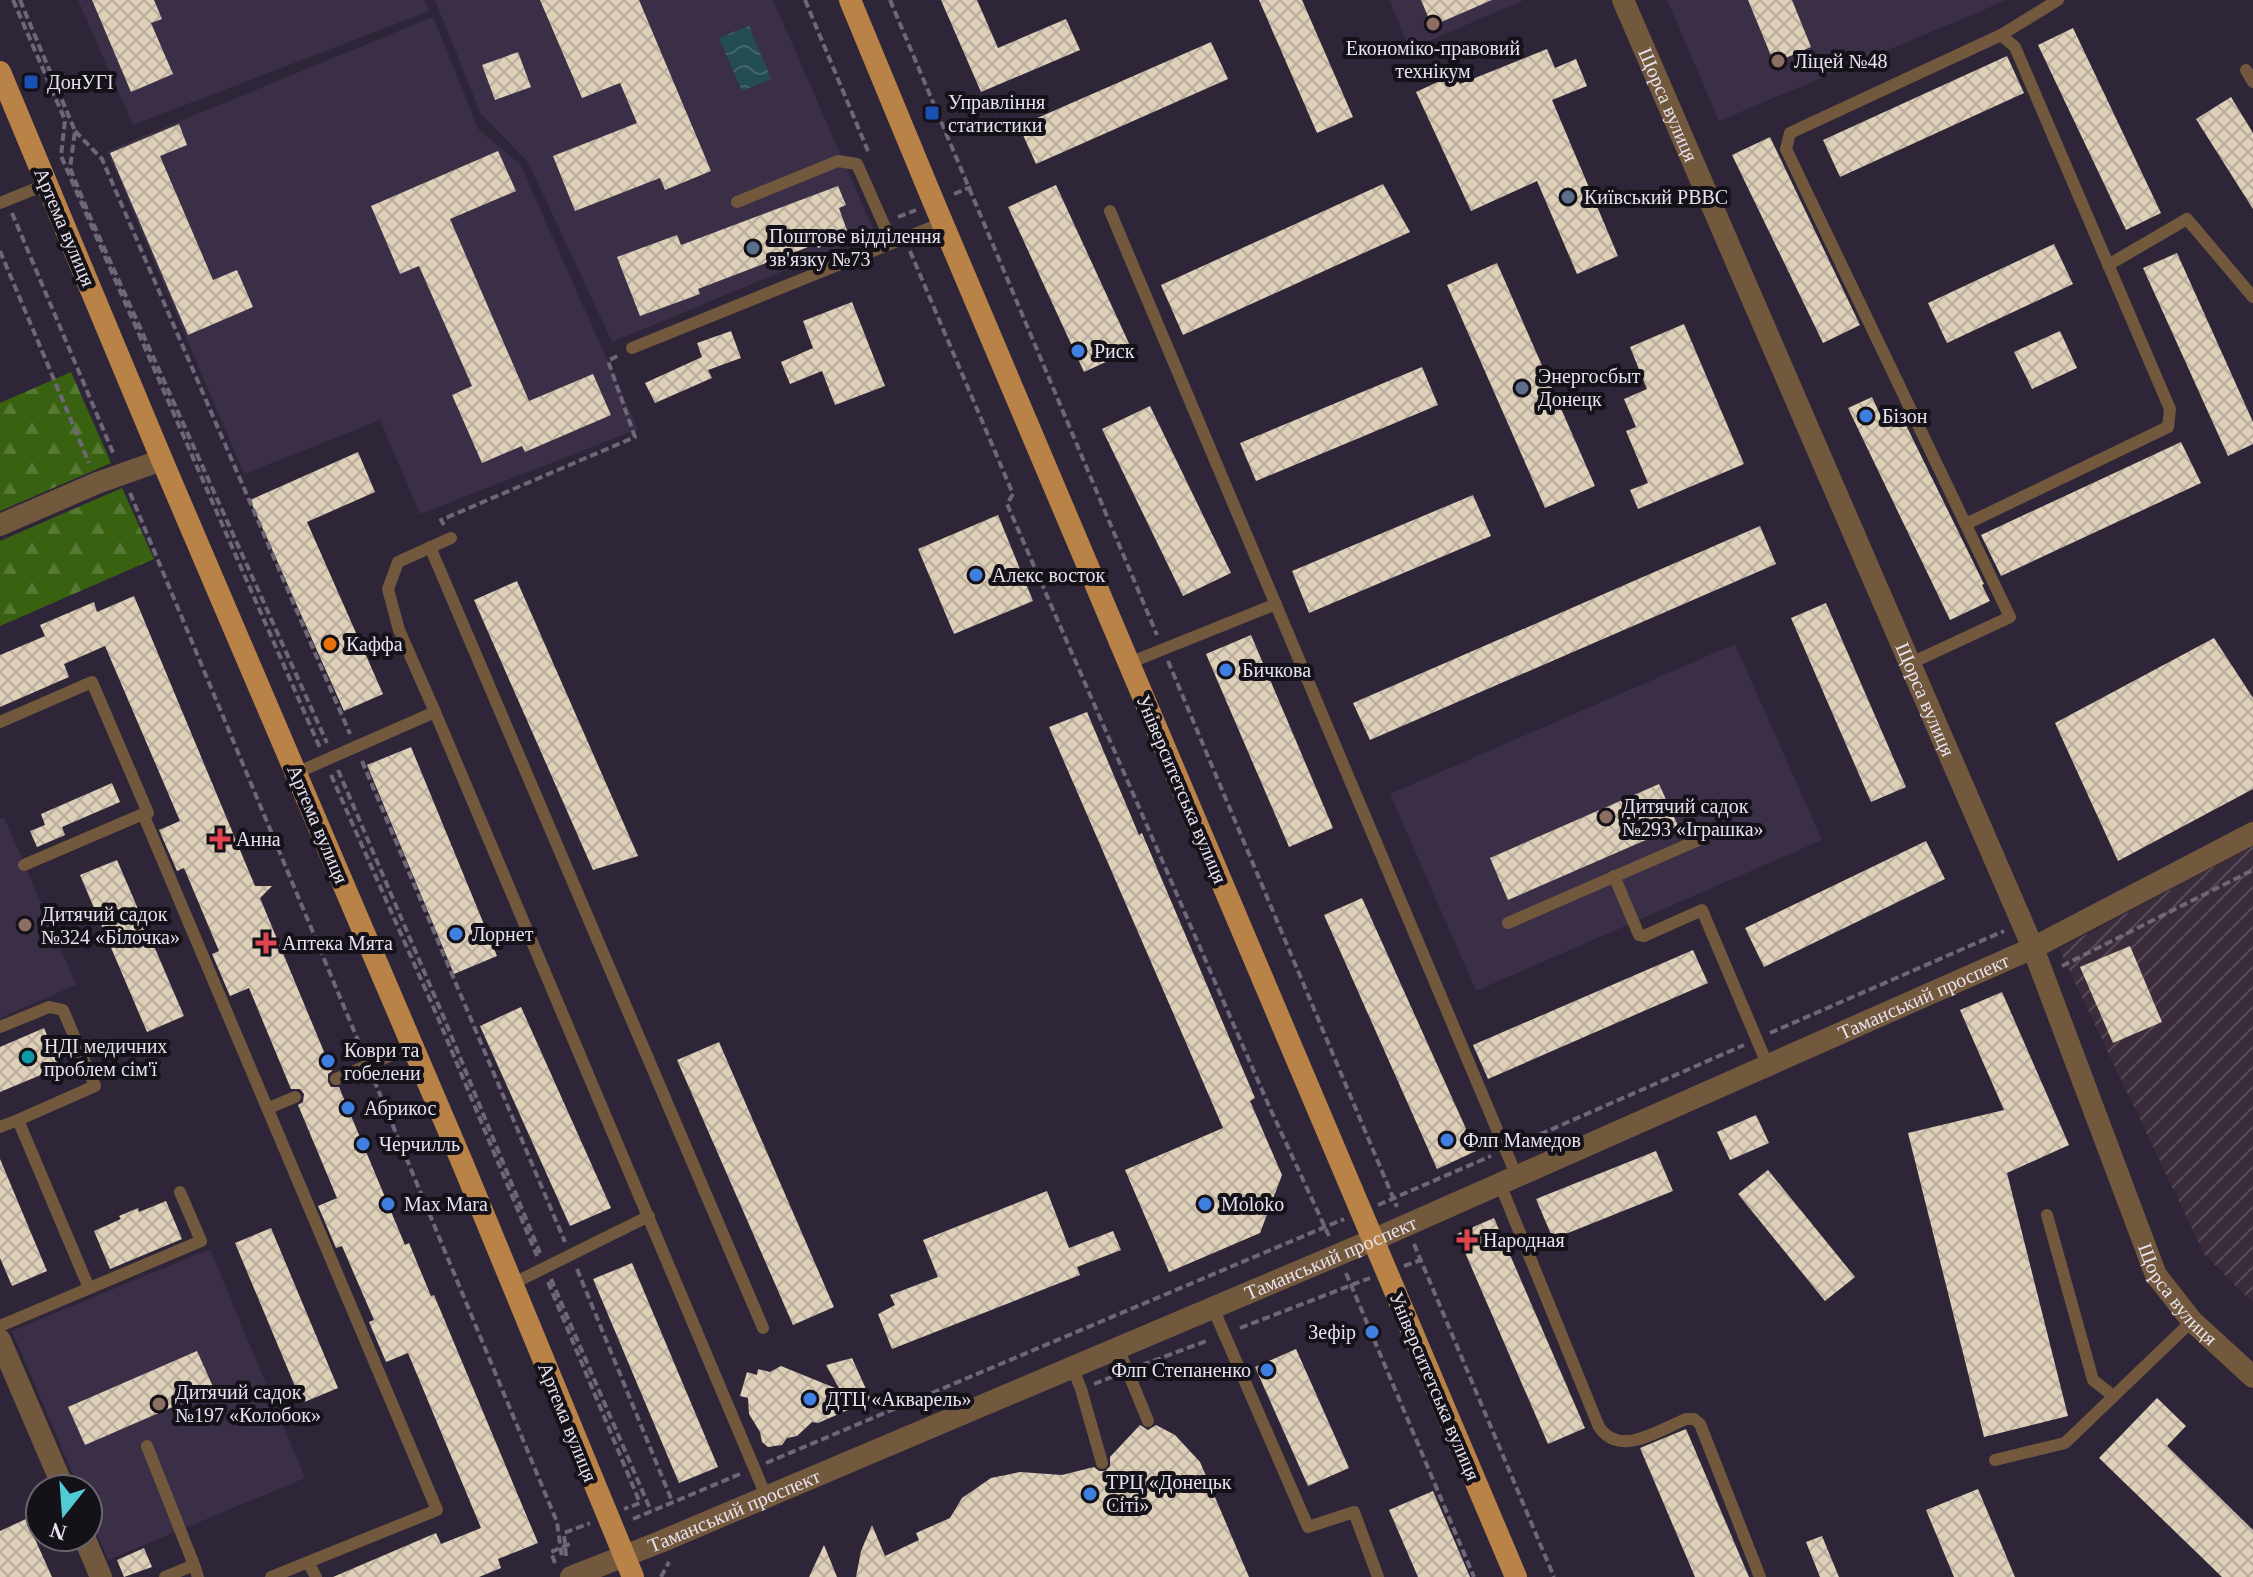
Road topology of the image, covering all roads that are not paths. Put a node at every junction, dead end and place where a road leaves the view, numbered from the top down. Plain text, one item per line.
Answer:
1 (850, 0) edge
2 (1623, 0) edge
3 (2058, 0) edge
4 (2001, 35) junction
5 (2246, 70) dead end
6 (0, 72) edge
7 (2253, 82) edge
8 (47, 184) junction
9 (3, 202) edge
10 (737, 202) dead end
11 (1110, 211) dead end
12 (942, 223) junction
13 (898, 240) junction
14 (2108, 265) junction
15 (2253, 297) edge
16 (632, 348) road end
17 (162, 460) junction
18 (1966, 524) junction
19 (0, 525) edge
20 (451, 538) road end
21 (430, 547) junction
22 (1276, 604) junction
23 (1129, 663) junction
24 (1909, 664) junction
25 (435, 712) junction
26 (0, 722) edge
27 (296, 773) junction
28 (143, 814) junction
29 (2253, 833) edge
30 (1703, 838) dead end
31 (24, 865) dead end
32 (1614, 876) junction
33 (1508, 923) dead end
34 (2033, 948) junction
35 (0, 1027) edge
36 (412, 1046) junction
37 (1768, 1066) junction
38 (336, 1079) dead end
39 (295, 1097) dead end
40 (269, 1108) junction
41 (18, 1120) junction
42 (0, 1127) edge
43 (1509, 1180) junction
44 (180, 1192) dead end
45 (2047, 1215) dead end
46 (649, 1216) junction
47 (1373, 1240) junction
48 (512, 1284) junction
49 (89, 1288) junction
50 (1213, 1308) junction
51 (2192, 1321) junction
52 (0, 1326) edge
53 (763, 1328) dead end
54 (0, 1340) edge
55 (1118, 1348) junction
56 (1072, 1367) junction
57 (2253, 1377) edge
58 (2112, 1395) junction
59 (1148, 1421) dead end
60 (147, 1446) dead end
61 (1995, 1460) dead end
62 (1102, 1463) dead end
63 (57, 1473) edge
64 (766, 1496) junction
65 (91, 1553) edge
66 (308, 1562) junction
67 (629, 1567) edge
68 (563, 1570) edge
69 (196, 1571) edge
70 (101, 1577) edge
71 (165, 1577) edge
72 (271, 1577) edge
73 (316, 1577) edge
74 (606, 1577) edge
75 (1378, 1577) edge
76 (1516, 1577) edge
77 (1760, 1577) edge

1 - 12 main road, Університетська вулиця
2 - 24 street, Щорса вулиця
3 - 4 lane
4 - 14 lane
4 - 18 lane
5 - 7 lane
6 - 8 main road, Артема вулиця
8 - 9 lane
8 - 17 main road, Артема вулиця
10 - 13 lane
11 - 22 lane
12 - 13 lane
12 - 23 main road, Університетська вулиця
13 - 16 lane
14 - 15 lane
14 - 18 lane
17 - 19 street
17 - 27 main road, Артема вулиця
18 - 24 lane
20 - 21 lane
21 - 25 lane
21 - 53 lane
22 - 23 lane
22 - 43 lane
23 - 47 main road, Університетська вулиця
24 - 34 street, Щорса вулиця
25 - 27 lane
25 - 46 lane
26 - 28 lane
27 - 36 main road, Артема вулиця
28 - 31 lane
28 - 40 lane
29 - 34 street, Таманський проспект
30 - 32 lane
32 - 33 lane
32 - 37 lane
34 - 37 street, Таманський проспект
34 - 51 street, Щорса вулиця
35 - 41 lane
36 - 38 lane
36 - 48 main road, Артема вулиця
37 - 43 street, Таманський проспект
39 - 40 lane
40 - 66 lane
41 - 42 lane
41 - 49 lane
43 - 47 street, Таманський проспект
43 - 77 lane
44 - 49 lane
45 - 58 lane
46 - 48 lane
46 - 64 lane
47 - 50 street, Таманський проспект
47 - 76 main road, Університетська вулиця
48 - 67 main road, Артема вулиця
49 - 52 lane
50 - 55 street, Таманський проспект
50 - 75 lane
51 - 57 street, Щорса вулиця
51 - 58 lane
54 - 63 street
55 - 56 street, Таманський проспект
55 - 59 lane
56 - 62 lane
56 - 64 street, Таманський проспект
58 - 61 lane
60 - 69 lane
64 - 67 street, Таманський проспект
65 - 70 street
66 - 72 lane
66 - 73 lane
67 - 68 street, Таманський проспект
67 - 74 street, Таманський проспект
69 - 71 lane

